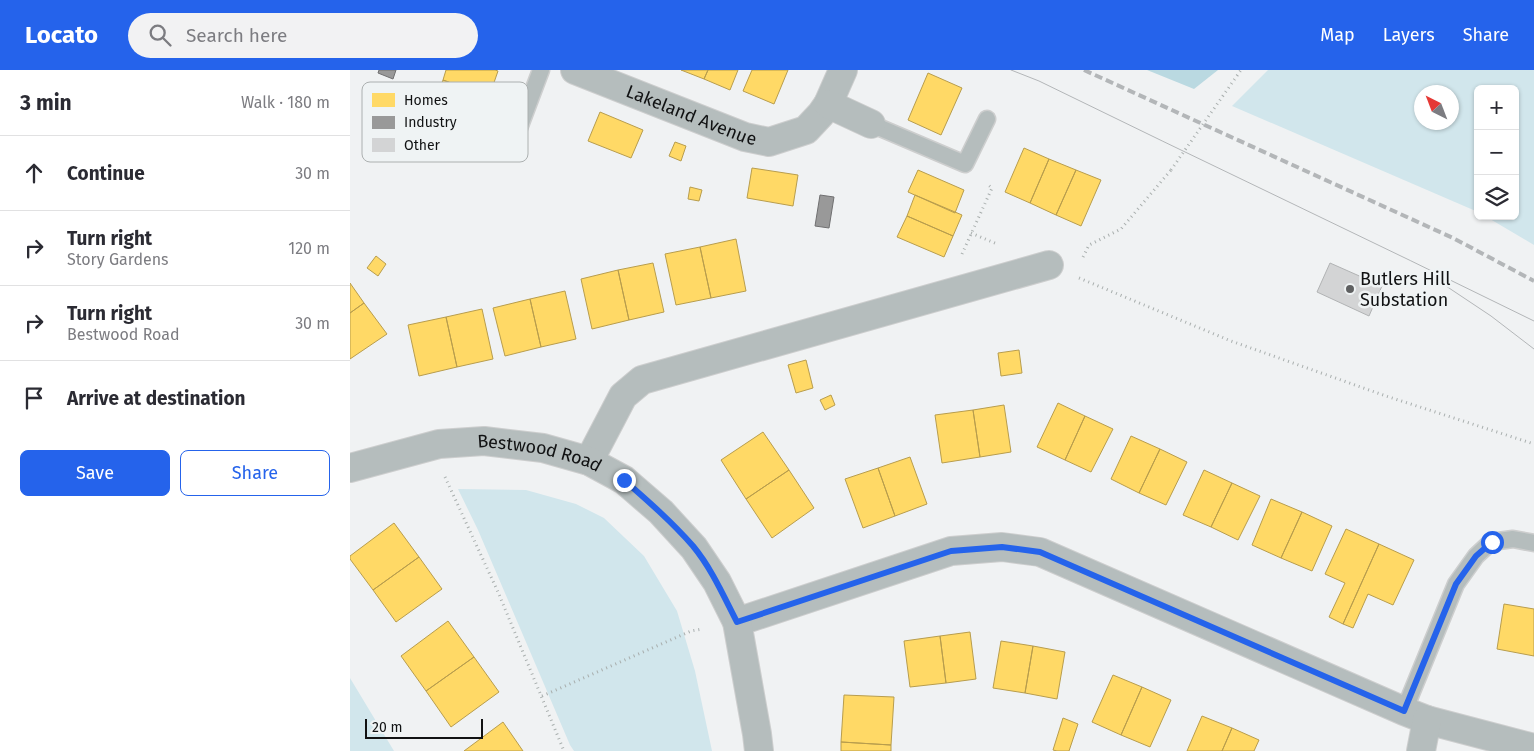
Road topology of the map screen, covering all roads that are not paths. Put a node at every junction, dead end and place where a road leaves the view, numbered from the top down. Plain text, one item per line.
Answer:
1 (541, 70) edge
2 (575, 70) edge
3 (842, 70) edge
4 (528, 104) edge
5 (828, 104) junction
6 (988, 119) dead end
7 (871, 124) joint
8 (1049, 265) road end
9 (589, 461) junction
10 (350, 468) edge
11 (1534, 543) edge
12 (737, 622) junction
13 (1416, 716) junction
14 (1534, 748) edge
15 (758, 751) edge
16 (1421, 751) edge

1 - 4 lane
2 - 5 street, Lakeland Avenue
3 - 5 street, Lakeland Avenue
5 - 7 street
6 - 7 lane
8 - 9 street
9 - 10 street, Bestwood Road
9 - 12 street, Bestwood Road
11 - 13 lane
12 - 13 street
12 - 15 street, Bestwood Road
13 - 14 street
13 - 16 street

